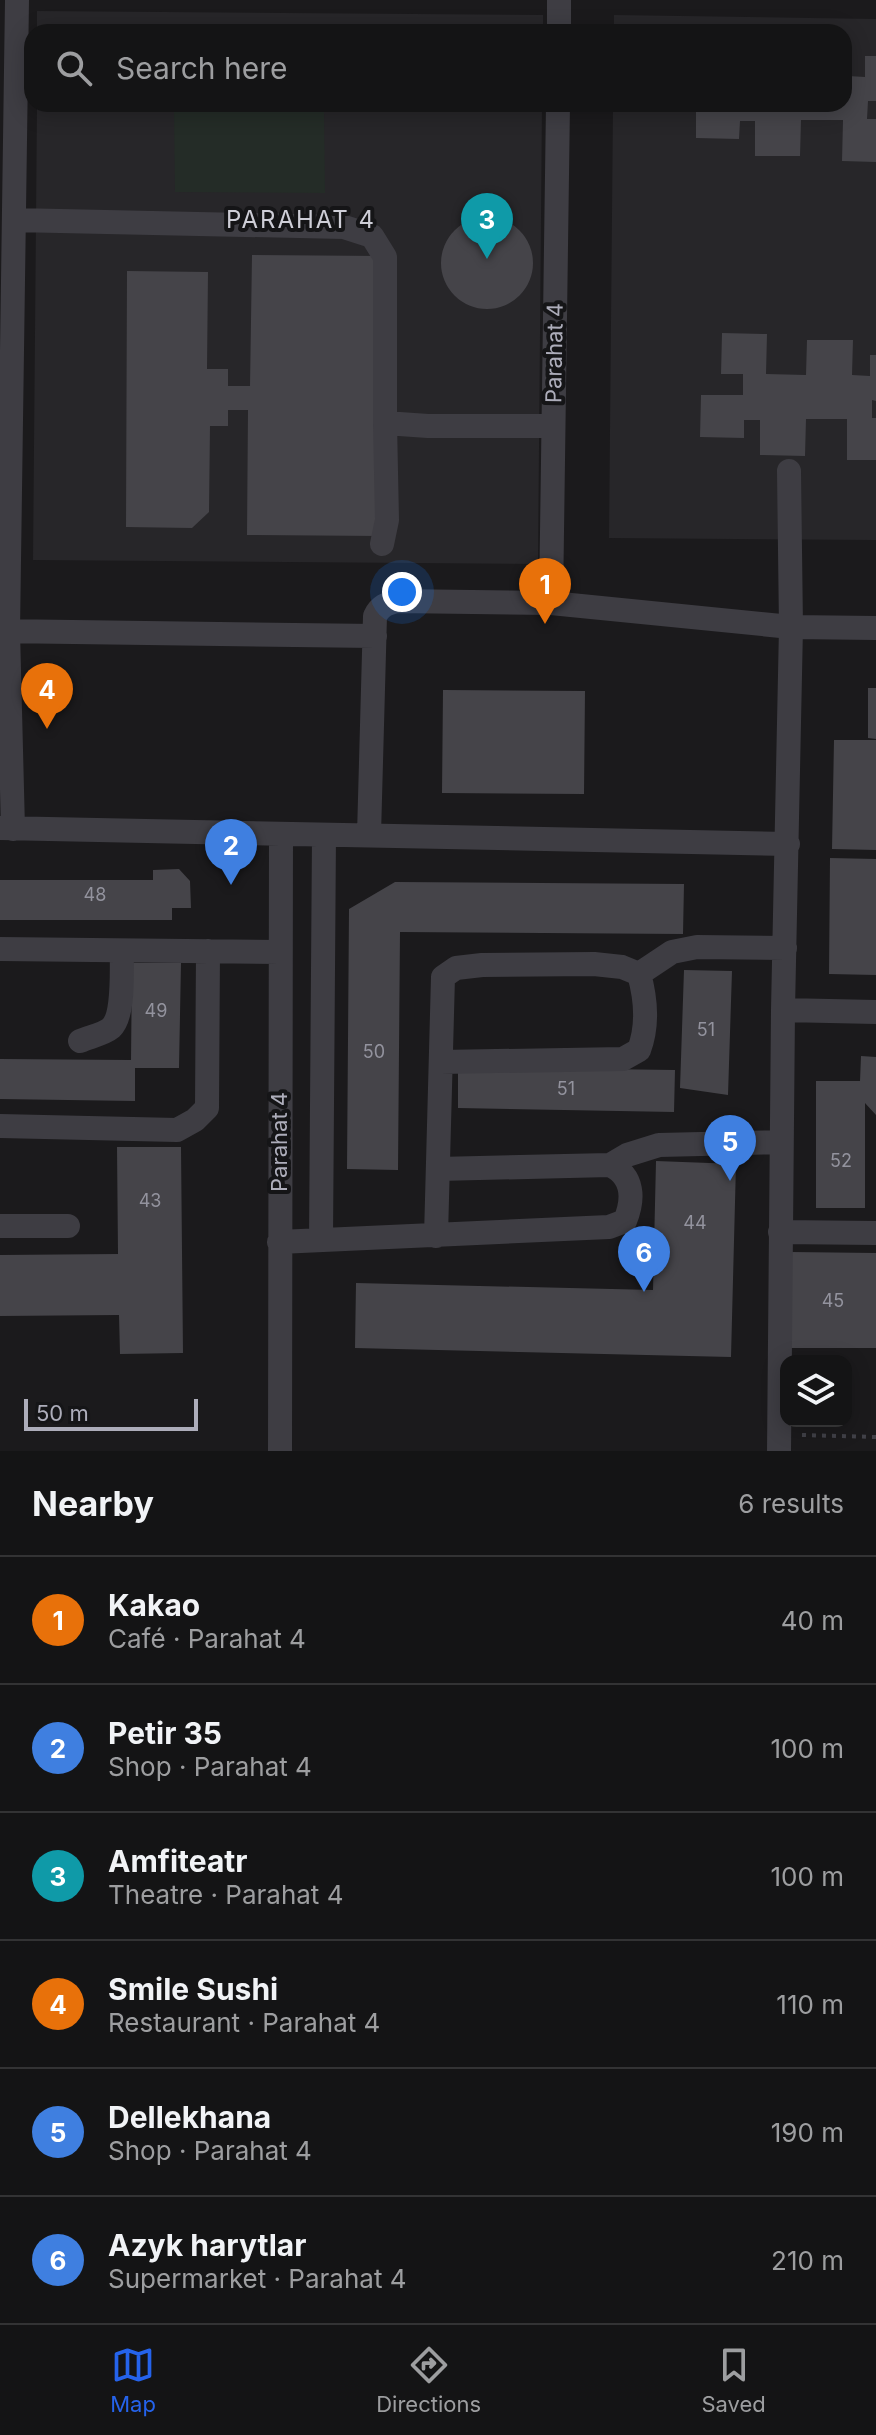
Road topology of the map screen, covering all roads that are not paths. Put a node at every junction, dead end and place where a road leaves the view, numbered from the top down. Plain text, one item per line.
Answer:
1 (17, 0) edge
2 (559, 0) edge
3 (559, 24) edge
4 (558, 112) edge
5 (9, 234) edge
6 (385, 423) junction
7 (553, 426) junction
8 (789, 471) dead end
9 (382, 544) dead end
10 (551, 603) junction
11 (791, 627) junction
12 (876, 628) edge
13 (4, 631) edge
14 (375, 636) junction
15 (6, 828) edge
16 (281, 834) junction
17 (324, 835) junction
18 (369, 835) junction
19 (788, 844) junction
20 (785, 948) junction
21 (0, 949) edge
22 (122, 951) junction
23 (208, 951) junction
24 (280, 952) junction
25 (639, 974) junction
26 (783, 1010) junction
27 (876, 1012) edge
28 (80, 1041) dead end
29 (441, 1062) junction
30 (0, 1126) edge
31 (781, 1142) junction
32 (610, 1165) junction
33 (438, 1169) junction
34 (0, 1226) edge
35 (68, 1226) dead end
36 (780, 1232) junction
37 (876, 1233) edge
38 (436, 1236) junction
39 (321, 1240) junction
40 (279, 1242) junction
41 (779, 1442) edge
42 (280, 1451) edge

1 - 5 street
2 - 3 street
4 - 7 street, Parahat 4
5 - 6 street
5 - 13 street
6 - 7 street
6 - 9 street
7 - 10 street, Parahat 4
8 - 11 street
10 - 11 street
10 - 14 street
11 - 12 street
11 - 19 street
13 - 14 street
13 - 15 street
14 - 18 street
15 - 16 street
16 - 17 street
16 - 24 street, Parahat 4
17 - 18 street
17 - 39 street
18 - 19 street
19 - 20 street
20 - 25 street
20 - 26 street
21 - 22 street
22 - 23 street
22 - 28 street
23 - 24 street
23 - 30 street
24 - 40 street, Parahat 4
25 - 29 street
25 - 29 street
26 - 27 street
26 - 31 street
29 - 33 street
31 - 32 street
31 - 36 street
32 - 33 street
32 - 38 street
33 - 38 street
34 - 35 street
36 - 37 street
36 - 41 street
38 - 39 street
39 - 40 street
40 - 42 street, Parahat 4

